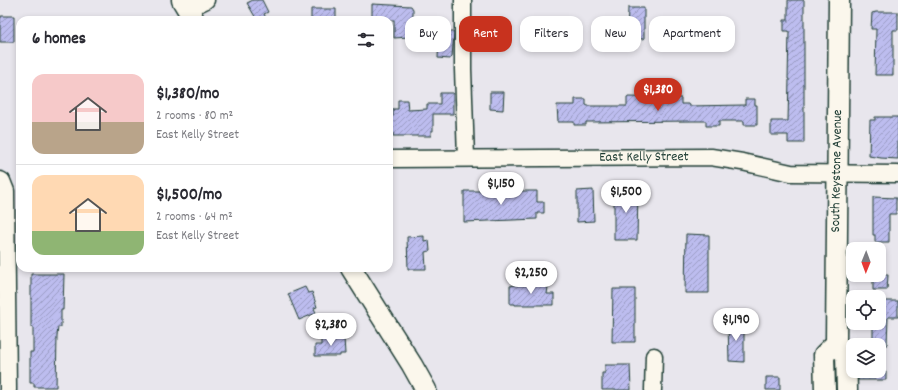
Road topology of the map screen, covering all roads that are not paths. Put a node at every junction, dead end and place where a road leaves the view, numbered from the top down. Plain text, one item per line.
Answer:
1 (206, 0) edge
2 (463, 0) edge
3 (839, 0) edge
4 (188, 10) edge
5 (466, 158) junction
6 (393, 159) edge
7 (837, 174) junction
8 (898, 174) edge
9 (1, 181) edge
10 (354, 272) edge
11 (3, 316) edge
12 (836, 342) junction
13 (654, 356) dead end
14 (8, 390) edge
15 (426, 390) edge
16 (653, 390) edge
17 (825, 390) edge
18 (847, 390) edge

1 - 4 street
2 - 5 street
3 - 7 main road, South Keystone Avenue
5 - 6 street, East Kelly Street
5 - 7 street, East Kelly Street
7 - 8 street, East Kelly Street
7 - 12 main road, South Keystone Avenue
9 - 11 street
10 - 15 main road
11 - 14 street
12 - 17 main road
12 - 18 main road
13 - 16 street

